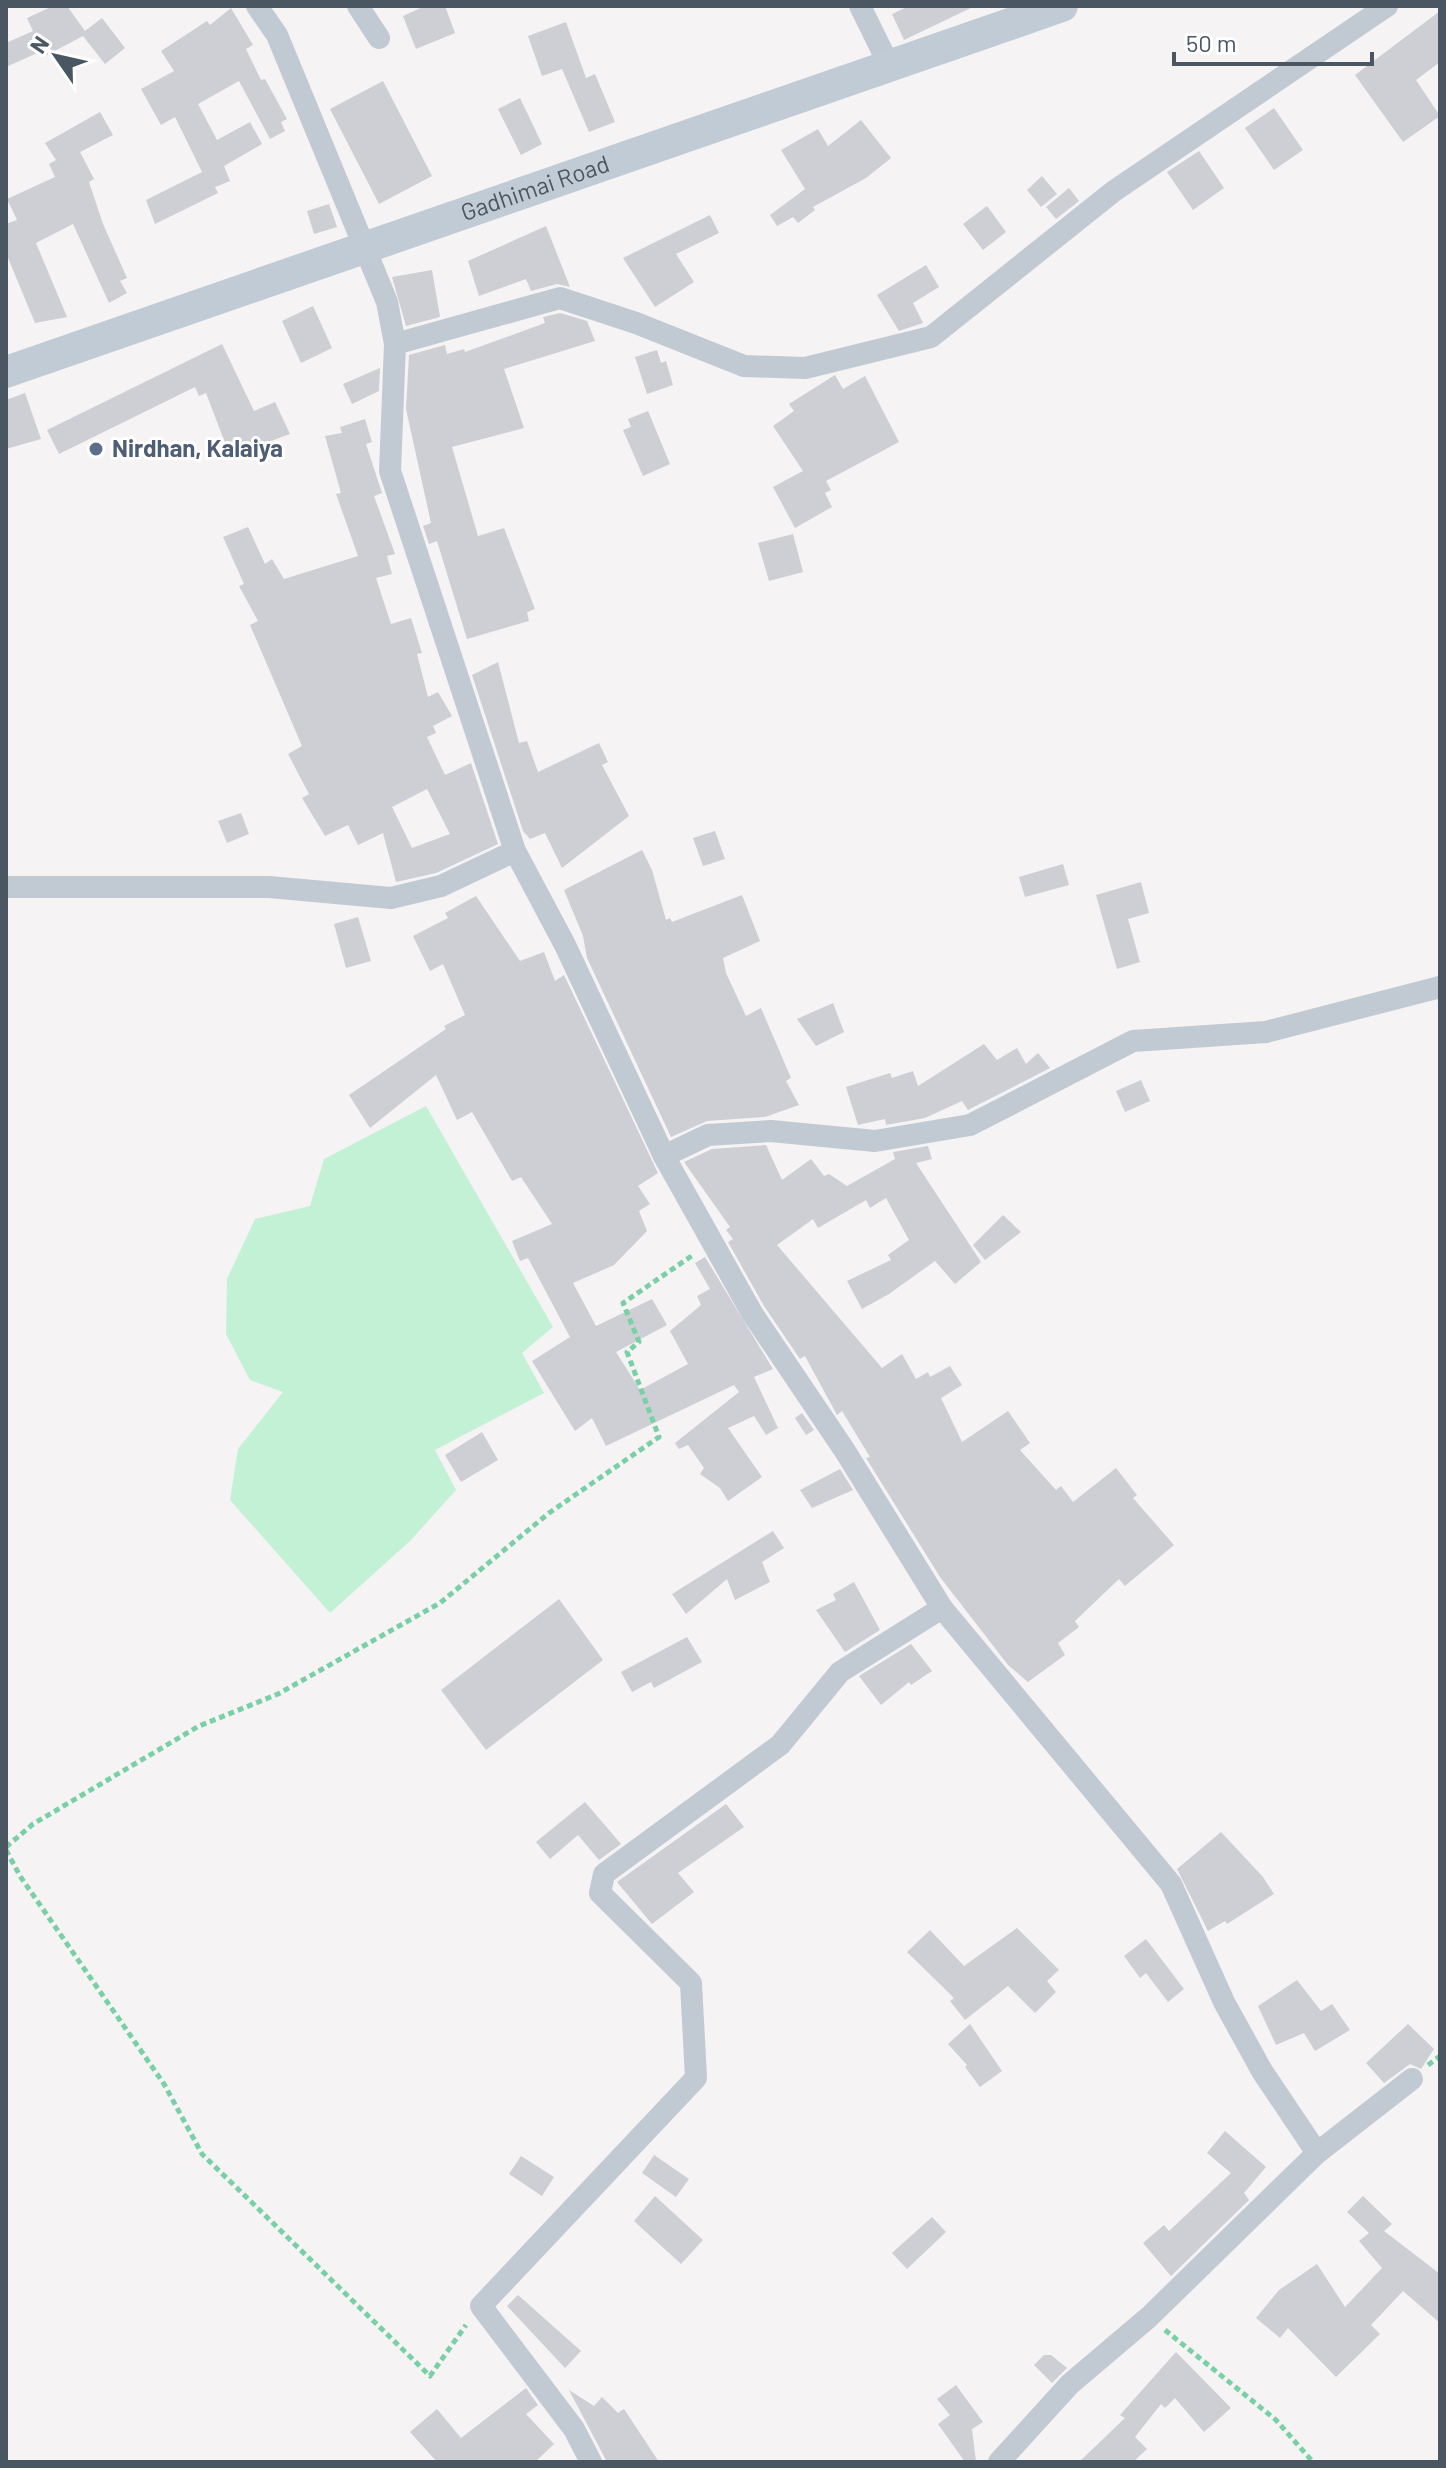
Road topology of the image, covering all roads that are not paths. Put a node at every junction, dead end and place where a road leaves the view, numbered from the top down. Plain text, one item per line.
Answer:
1 (257, 6) edge
2 (358, 6) edge
3 (860, 6) edge
4 (1062, 6) edge
5 (1387, 6) edge
6 (379, 38) dead end
7 (890, 67) junction
8 (368, 248) junction
9 (395, 344) junction
10 (6, 372) edge
11 (515, 851) junction
12 (6, 887) edge
13 (1440, 987) edge
14 (664, 1156) junction
15 (942, 1608) junction
16 (1412, 2079) dead end
17 (1317, 2153) junction
18 (591, 2462) edge
19 (999, 2462) edge

1 - 8 street
2 - 6 street
3 - 7 street
4 - 7 street, Gadhimai Road
5 - 9 street
7 - 8 street, Gadhimai Road
8 - 9 street
8 - 10 street, Gadhimai Road
9 - 11 street
11 - 12 street
11 - 14 street
13 - 14 street
14 - 15 street
15 - 17 street
15 - 18 street
16 - 17 street
17 - 19 street

